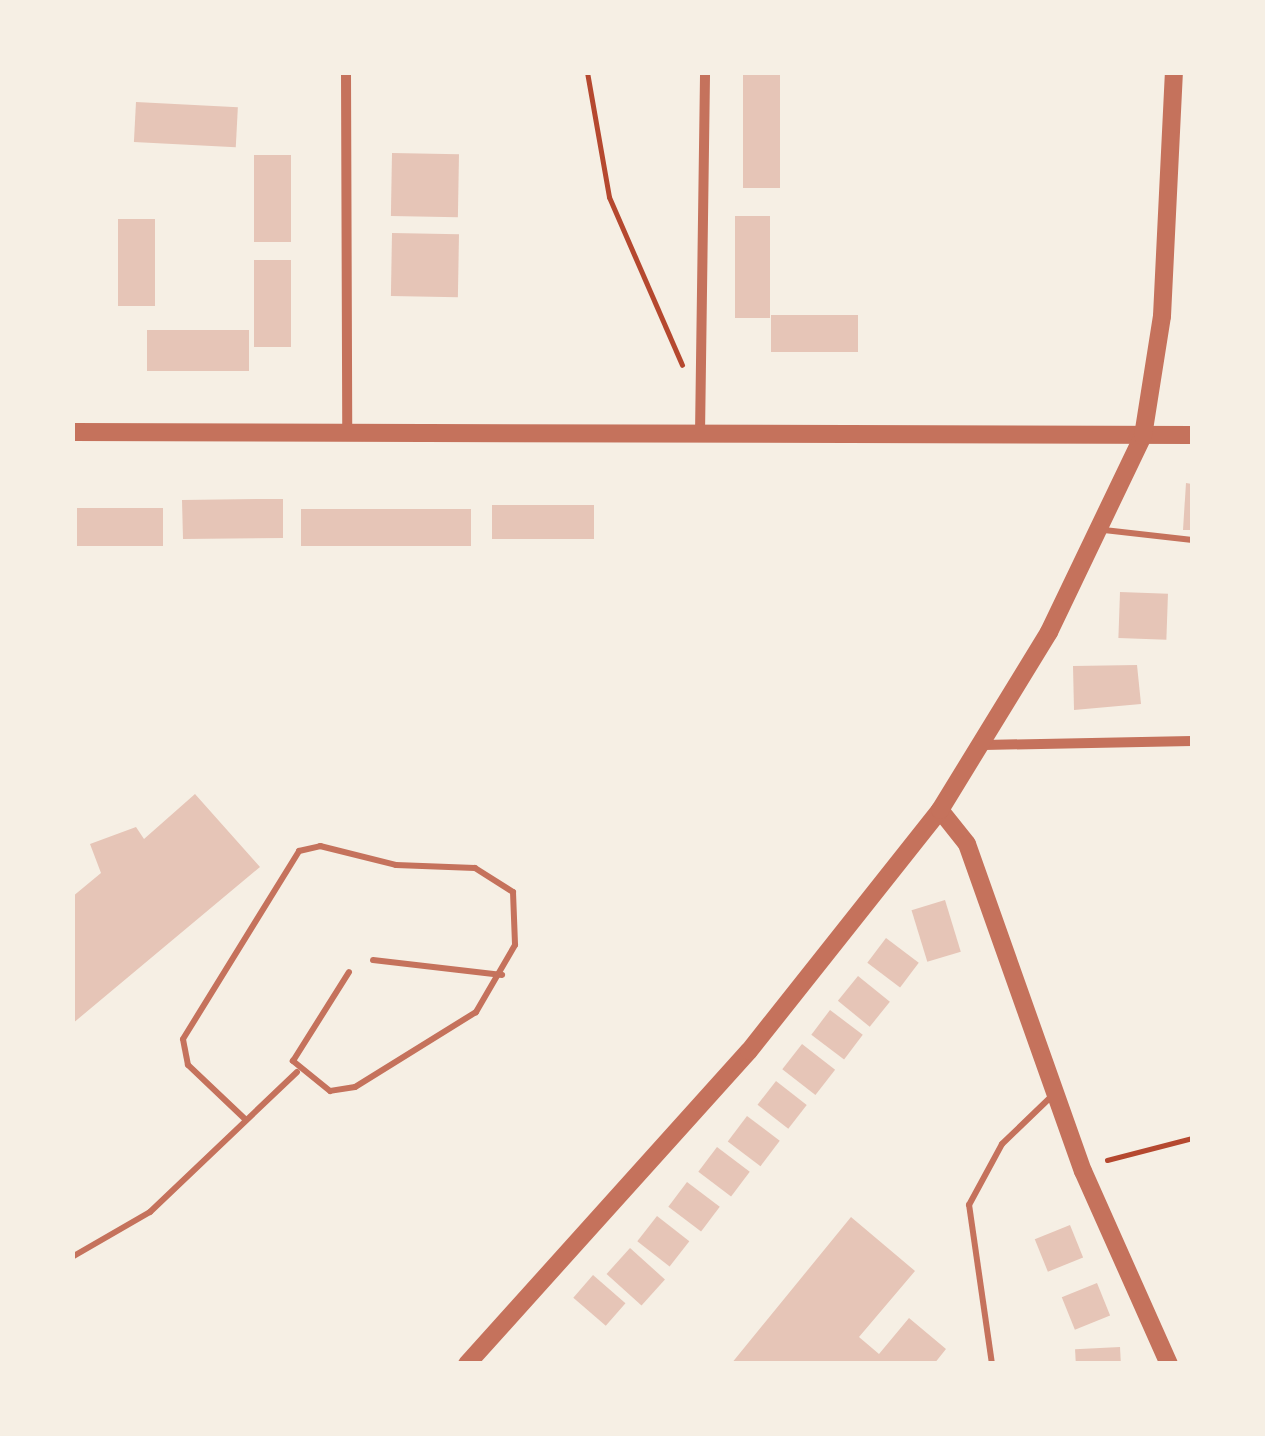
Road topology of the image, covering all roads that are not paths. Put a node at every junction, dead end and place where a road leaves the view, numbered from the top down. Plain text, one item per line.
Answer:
1 (346, 72) edge
2 (705, 72) edge
3 (1174, 72) edge
4 (346, 430) junction
5 (72, 432) edge
6 (700, 434) junction
7 (1192, 434) edge
8 (1143, 436) junction
9 (1104, 530) junction
10 (1192, 540) edge
11 (1192, 741) edge
12 (984, 745) junction
13 (940, 810) junction
14 (372, 960) dead end
15 (349, 972) dead end
16 (502, 975) junction
17 (296, 1072) junction
18 (1054, 1094) junction
19 (246, 1120) junction
20 (72, 1258) edge
21 (467, 1364) edge
22 (992, 1364) edge
23 (1169, 1364) edge

1 - 4 street
2 - 6 street
3 - 8 street
4 - 5 street
4 - 6 street
6 - 8 street
7 - 8 street
8 - 9 street
9 - 10 lane
9 - 12 street
11 - 12 street
12 - 13 street
13 - 18 street
13 - 21 street
14 - 16 lane
15 - 17 lane
16 - 17 lane
16 - 19 lane
17 - 19 lane
18 - 22 lane
18 - 23 street
19 - 20 lane

